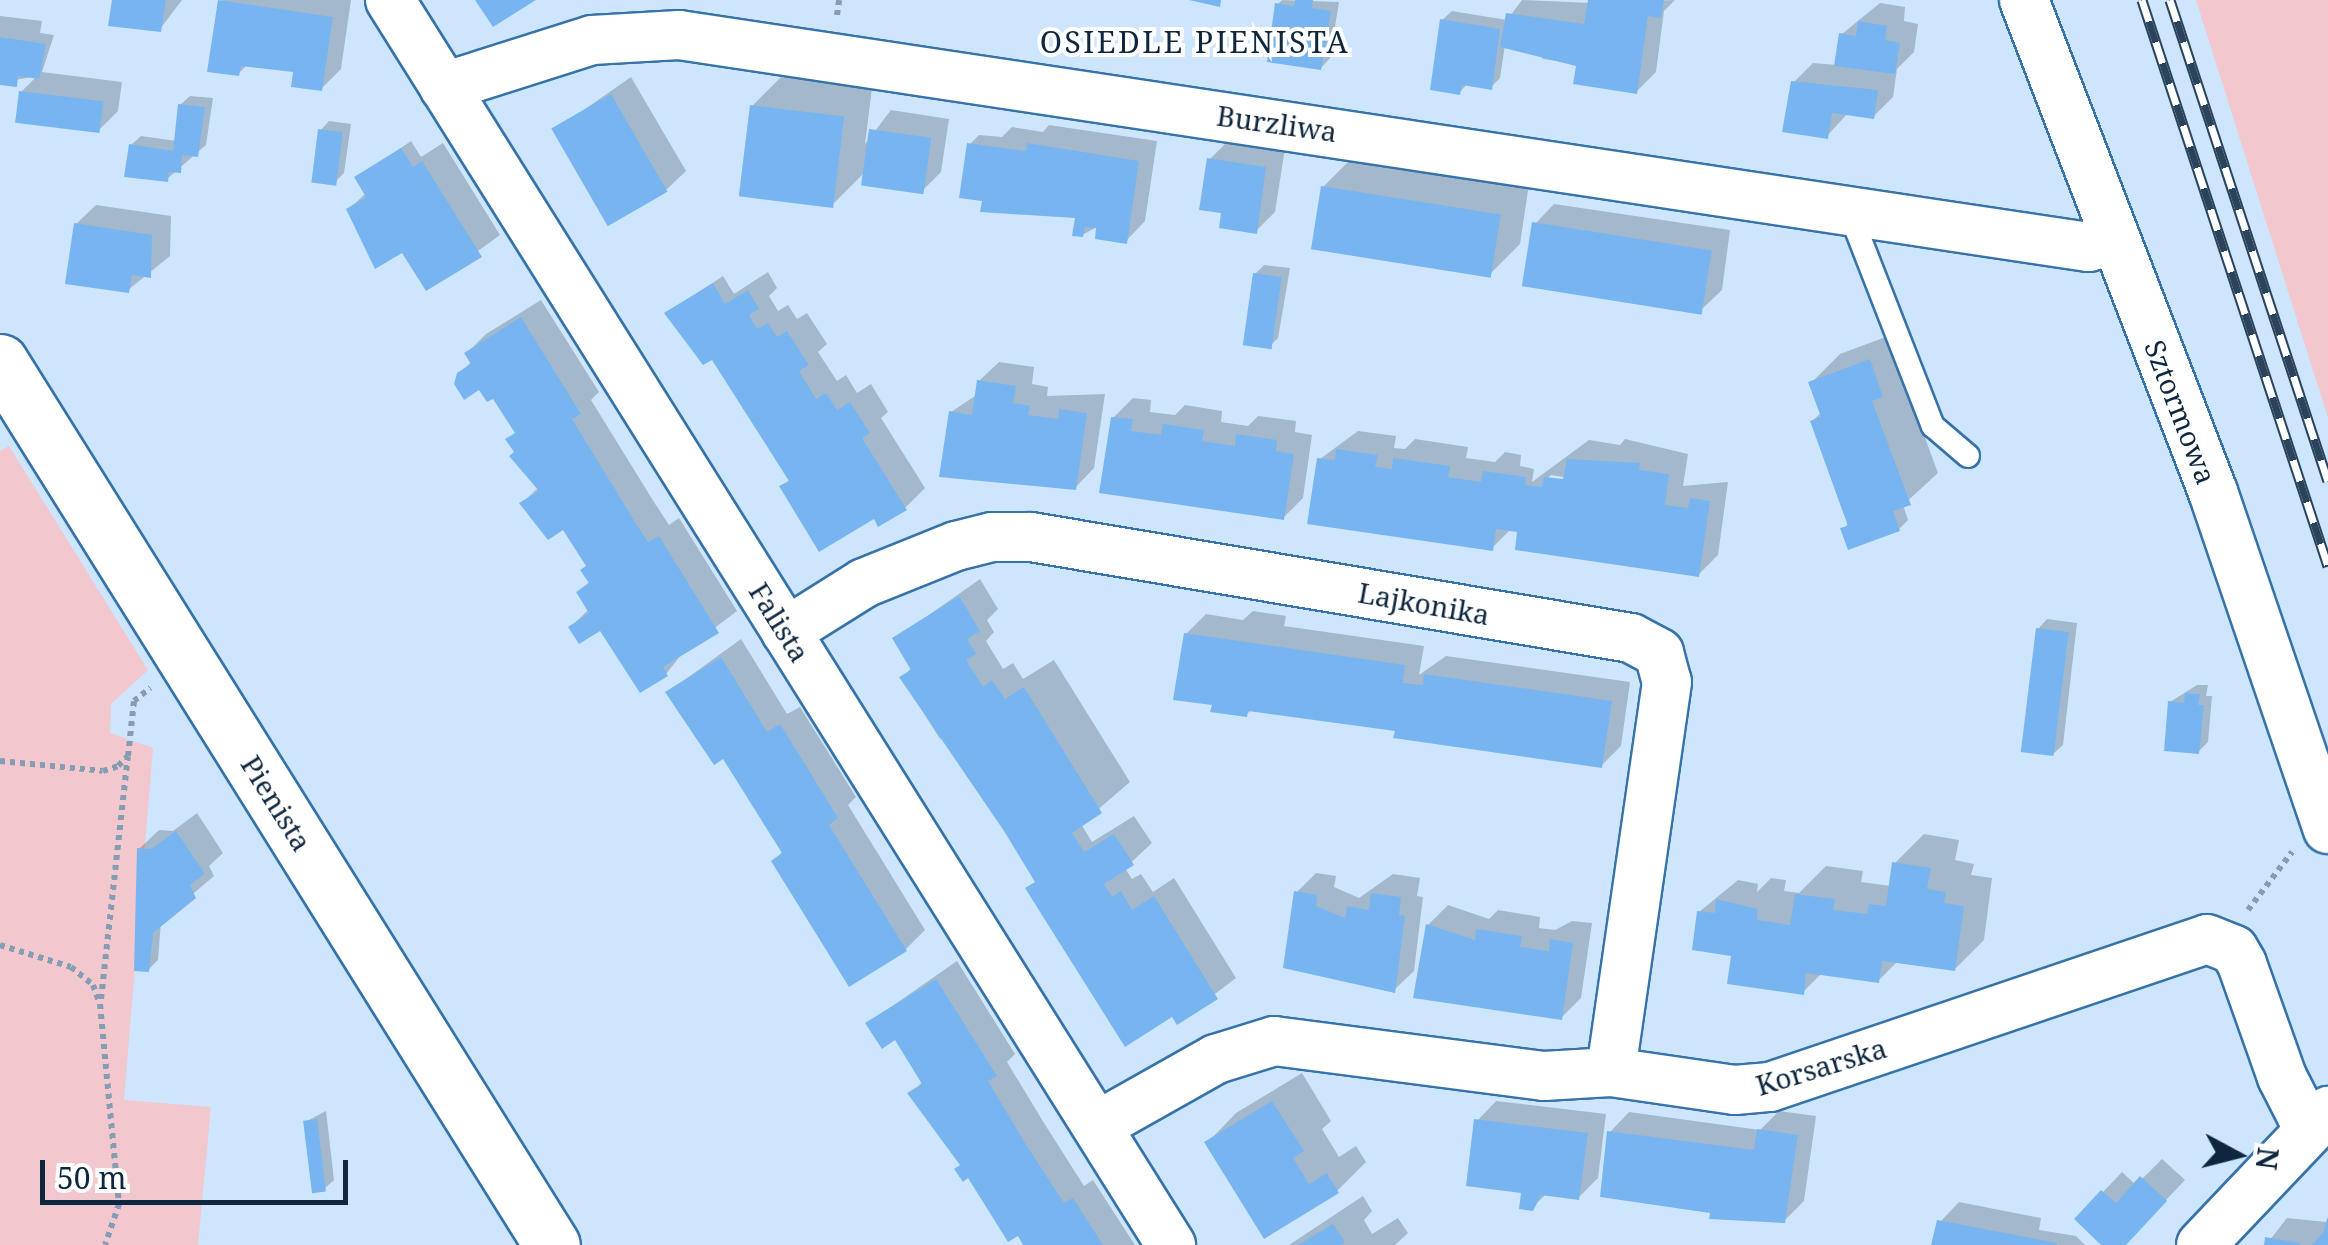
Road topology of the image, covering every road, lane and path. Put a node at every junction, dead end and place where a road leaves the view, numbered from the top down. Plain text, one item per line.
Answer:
1 (390, 0) edge
2 (2024, 0) edge
3 (444, 87) junction
4 (1848, 208) junction
5 (2115, 240) junction
6 (0, 362) edge
7 (1968, 456) dead end
8 (786, 632) junction
9 (139, 694) dead end
10 (128, 756) junction
11 (0, 761) edge
12 (2325, 820) edge
13 (2223, 943) junction
14 (0, 945) edge
15 (100, 1004) junction
16 (1611, 1072) junction
17 (2319, 1120) edge
18 (1097, 1126) junction
19 (105, 1245) edge
20 (552, 1245) edge
21 (1171, 1245) edge
22 (2201, 1245) edge

1 - 3 street, Falista
2 - 5 street, Sztormowa
3 - 4 street, Burzliwa
3 - 8 street, Falista
4 - 5 street, Burzliwa
4 - 7 lane
5 - 12 street, Sztormowa
6 - 20 street, Pienista
8 - 16 street, Lajkonika
8 - 18 street, Falista
9 - 10 path
10 - 11 path
10 - 15 path
12 - 13 path
13 - 16 street, Korsarska
13 - 17 street
14 - 15 path
15 - 19 path
16 - 18 street, Korsarska
17 - 22 street
18 - 21 street, Falista

